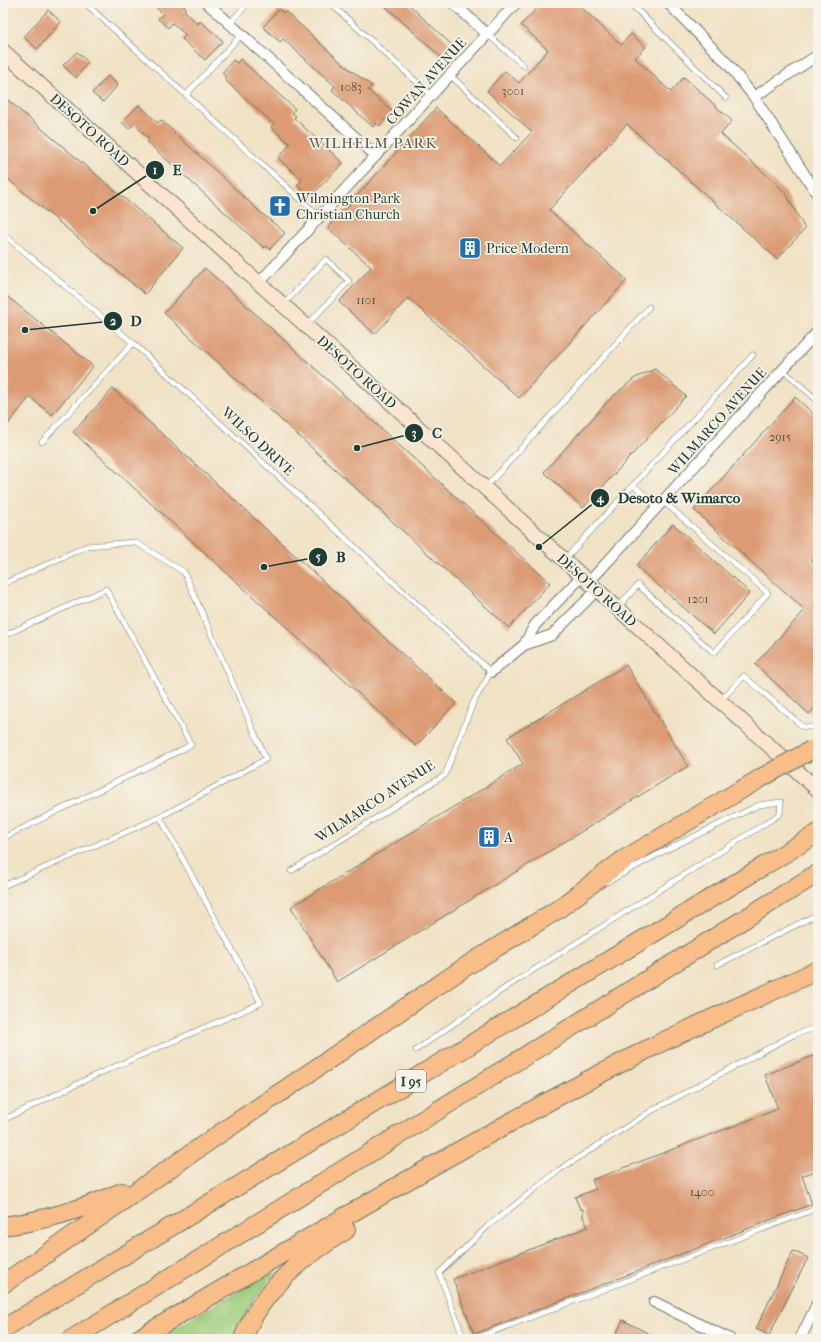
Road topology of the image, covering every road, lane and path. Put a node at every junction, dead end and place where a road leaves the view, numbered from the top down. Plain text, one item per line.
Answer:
1 (85, 3) edge
2 (207, 3) edge
3 (248, 3) edge
4 (330, 3) edge
5 (453, 3) edge
6 (516, 3) edge
7 (630, 3) edge
8 (668, 3) edge
9 (230, 23) junction
10 (242, 34) junction
11 (487, 34) junction
12 (3, 51) edge
13 (818, 55) edge
14 (524, 66) dead end
15 (450, 75) junction
16 (186, 95) junction
17 (431, 95) junction
18 (754, 97) junction
19 (726, 98) dead end
20 (517, 138) dead end
21 (376, 156) junction
22 (818, 194) edge
23 (320, 217) junction
24 (3, 234) edge
25 (259, 283) junction
26 (283, 305) junction
27 (649, 307) dead end
28 (307, 326) junction
29 (818, 331) edge
30 (134, 343) junction
31 (753, 355) dead end
32 (783, 370) junction
33 (818, 401) edge
34 (42, 442) dead end
35 (633, 485) junction
36 (485, 488) junction
37 (661, 504) junction
38 (564, 560) junction
39 (589, 582) junction
40 (3, 584) edge
41 (618, 608) junction
42 (3, 636) edge
43 (524, 645) junction
44 (491, 672) junction
45 (720, 701) junction
46 (818, 727) edge
47 (815, 748) edge
48 (818, 790) edge
49 (160, 817) junction
50 (818, 833) edge
51 (3, 838) edge
52 (291, 871) dead end
53 (818, 873) edge
54 (604, 884) dead end
55 (3, 886) edge
56 (597, 888) dead end
57 (557, 910) junction
58 (818, 914) edge
59 (717, 965) dead end
60 (818, 970) edge
61 (818, 1027) edge
62 (416, 1050) dead end
63 (547, 1102) junction
64 (3, 1120) edge
65 (212, 1139) junction
66 (818, 1208) edge
67 (3, 1226) edge
68 (3, 1284) edge
69 (654, 1302) dead end
70 (818, 1302) edge
71 (3, 1329) edge
72 (72, 1339) edge
73 (138, 1339) edge
74 (243, 1339) edge
75 (730, 1339) edge
76 (800, 1339) edge

1 - 16 lane
2 - 9 street
3 - 9 lane
4 - 17 lane
5 - 11 street
6 - 11 street, COWAN AVENUE
7 - 19 lane
8 - 18 street
9 - 10 street
10 - 16 lane
10 - 21 street
11 - 14 lane
11 - 15 street, COWAN AVENUE
12 - 25 street, DESOTO ROAD
13 - 18 street
15 - 17 street, COWAN AVENUE
15 - 20 lane
16 - 23 lane
17 - 21 street, COWAN AVENUE
18 - 22 street
21 - 23 street, COWAN AVENUE
23 - 25 street, COWAN AVENUE
24 - 30 lane, WILSO DRIVE
25 - 26 street, DESOTO ROAD
26 - 28 street, DESOTO ROAD
26 - 28 lane
27 - 36 lane
28 - 36 street, DESOTO ROAD
29 - 32 street, WILMARCO AVENUE
30 - 34 lane
30 - 44 lane, WILSO DRIVE
31 - 35 lane
32 - 33 lane
32 - 37 street, WILMARCO AVENUE
35 - 37 lane
35 - 38 lane
36 - 38 street, DESOTO ROAD
37 - 39 street, WILMARCO AVENUE
37 - 41 lane
38 - 39 street, DESOTO ROAD
39 - 41 street, DESOTO ROAD
39 - 43 street, WILMARCO AVENUE
39 - 43 street, WILMARCO AVENUE
40 - 49 lane
41 - 45 street, DESOTO ROAD
42 - 51 lane
43 - 44 street, WILMARCO AVENUE
44 - 52 lane, WILMARCO AVENUE
45 - 46 lane
45 - 48 street, DESOTO ROAD
47 - 57 highway, bridge
49 - 55 lane
49 - 64 lane
50 - 71 highway, I 95
53 - 72 highway
54 - 62 lane
56 - 57 lane
57 - 65 highway
58 - 59 lane
60 - 63 highway
61 - 66 lane
63 - 73 highway
63 - 74 highway
65 - 67 highway
65 - 68 highway
69 - 75 street
70 - 76 street

